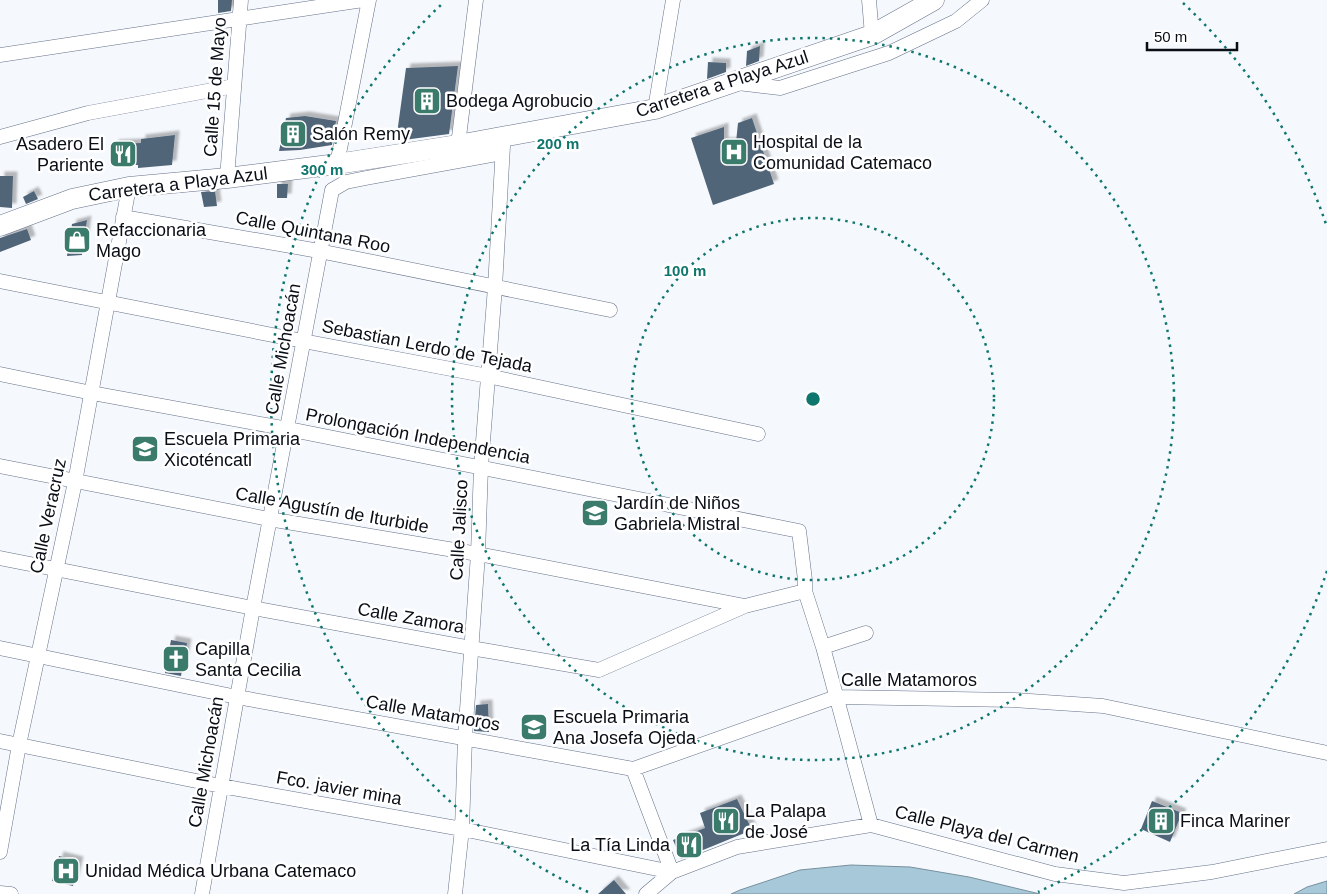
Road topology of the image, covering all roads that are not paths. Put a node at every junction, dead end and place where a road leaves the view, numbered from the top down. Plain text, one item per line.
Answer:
1 (240, 0) edge
2 (363, 0) edge
3 (369, 0) edge
4 (476, 0) edge
5 (673, 0) edge
6 (870, 0) edge
7 (982, 0) edge
8 (924, 3) edge
9 (240, 19) junction
10 (872, 35) junction
11 (0, 55) edge
12 (732, 83) junction
13 (234, 86) junction
14 (656, 109) junction
15 (0, 138) edge
16 (458, 145) junction
17 (503, 145) junction
18 (337, 164) junction
19 (228, 178) junction
20 (129, 187) junction
21 (123, 217) junction
22 (0, 226) edge
23 (319, 251) junction
24 (0, 281) edge
25 (495, 287) junction
26 (107, 301) junction
27 (610, 310) dead end
28 (303, 341) junction
29 (0, 374) edge
30 (488, 376) junction
31 (92, 393) junction
32 (288, 429) junction
33 (758, 434) dead end
34 (0, 466) edge
35 (481, 467) junction
36 (75, 482) junction
37 (269, 519) junction
38 (478, 554) junction
39 (0, 558) edge
40 (56, 569) junction
41 (805, 591) junction
42 (746, 606) junction
43 (253, 608) junction
44 (866, 633) dead end
45 (824, 647) junction
46 (0, 648) edge
47 (471, 648) junction
48 (39, 657) junction
49 (237, 697) junction
50 (836, 697) junction
51 (466, 738) junction
52 (0, 741) edge
53 (19, 745) junction
54 (1327, 753) edge
55 (633, 769) junction
56 (221, 786) junction
57 (871, 825) junction
58 (462, 829) junction
59 (1327, 849) edge
60 (0, 852) edge
61 (672, 872) junction
62 (0, 893) edge
63 (10, 894) edge
64 (202, 894) edge
65 (455, 894) edge
66 (646, 894) edge

1 - 9 street, Calle 15 de Mayo
2 - 9 street
3 - 18 street
4 - 16 street
5 - 14 street
6 - 10 street
7 - 12 street
8 - 10 main road, Carretera a Playa Azul
9 - 11 street
9 - 13 street, Calle 15 de Mayo
10 - 12 main road, Carretera a Playa Azul
12 - 14 main road, Carretera a Playa Azul
13 - 15 street
13 - 19 street, Calle 15 de Mayo
14 - 17 main road, Carretera a Playa Azul
16 - 17 main road, Carretera a Playa Azul
16 - 18 main road, Carretera a Playa Azul
17 - 23 street, Calle Michoacán
17 - 25 street, Calle Jalisco
18 - 19 main road, Carretera a Playa Azul
19 - 20 main road, Carretera a Playa Azul
20 - 21 street, Calle Veracruz
20 - 22 main road, Carretera a Playa Azul
21 - 23 street, Calle Quintana Roo
21 - 26 street, Calle Veracruz
23 - 25 street, Calle Quintana Roo
23 - 28 street, Calle Michoacán
24 - 26 street, Sebastian Lerdo de Tejada
25 - 27 street, Calle Quintana Roo
25 - 30 street, Calle Jalisco
26 - 28 street, Sebastian Lerdo de Tejada
26 - 31 street, Calle Veracruz
28 - 30 street, Sebastian Lerdo de Tejada
28 - 32 street, Calle Michoacán
29 - 31 street, Prolongación Independencia
30 - 33 street, Sebastian Lerdo de Tejada
30 - 35 street, Calle Jalisco
31 - 32 street, Prolongación Independencia
31 - 36 street, Calle Veracruz
32 - 35 street, Prolongación Independencia
32 - 37 street, Calle Michoacán
34 - 36 street, Calle Agustín de Iturbide
35 - 38 street, Calle Jalisco
35 - 41 street, Prolongación Independencia
36 - 37 street, Calle Agustín de Iturbide
36 - 40 street, Calle Veracruz
37 - 38 street, Calle Agustín de Iturbide
37 - 43 street, Calle Michoacán
38 - 42 street, Calle Agustín de Iturbide
38 - 47 street, Calle Jalisco
39 - 40 street, Calle Zamora
40 - 43 street, Calle Zamora
40 - 48 street, Calle Veracruz
41 - 42 street, Calle Zamora
41 - 45 street
42 - 47 street, Calle Zamora
43 - 47 street, Calle Zamora
43 - 49 street, Calle Michoacán
44 - 45 street
45 - 50 street
46 - 48 street, Calle Matamoros
47 - 51 street, Calle Jalisco
48 - 49 street, Calle Matamoros
48 - 53 street, Calle Veracruz
49 - 51 street, Calle Matamoros
49 - 56 street, Calle Michoacán
50 - 54 street, Calle Matamoros
50 - 55 street, Calle Matamoros
50 - 57 street
51 - 55 street, Calle Matamoros
51 - 58 street, Calle Jalisco
52 - 53 street, Fco. javier mina
53 - 56 street, Fco. javier mina
53 - 60 street, Calle Veracruz
55 - 61 street
56 - 58 street, Fco. javier mina
56 - 64 street, Calle Michoacán
57 - 59 street, Calle Playa del Carmen
57 - 61 street, Calle Playa del Carmen
58 - 61 street, Fco. javier mina
58 - 65 street, Calle Jalisco
61 - 66 street
62 - 63 street

